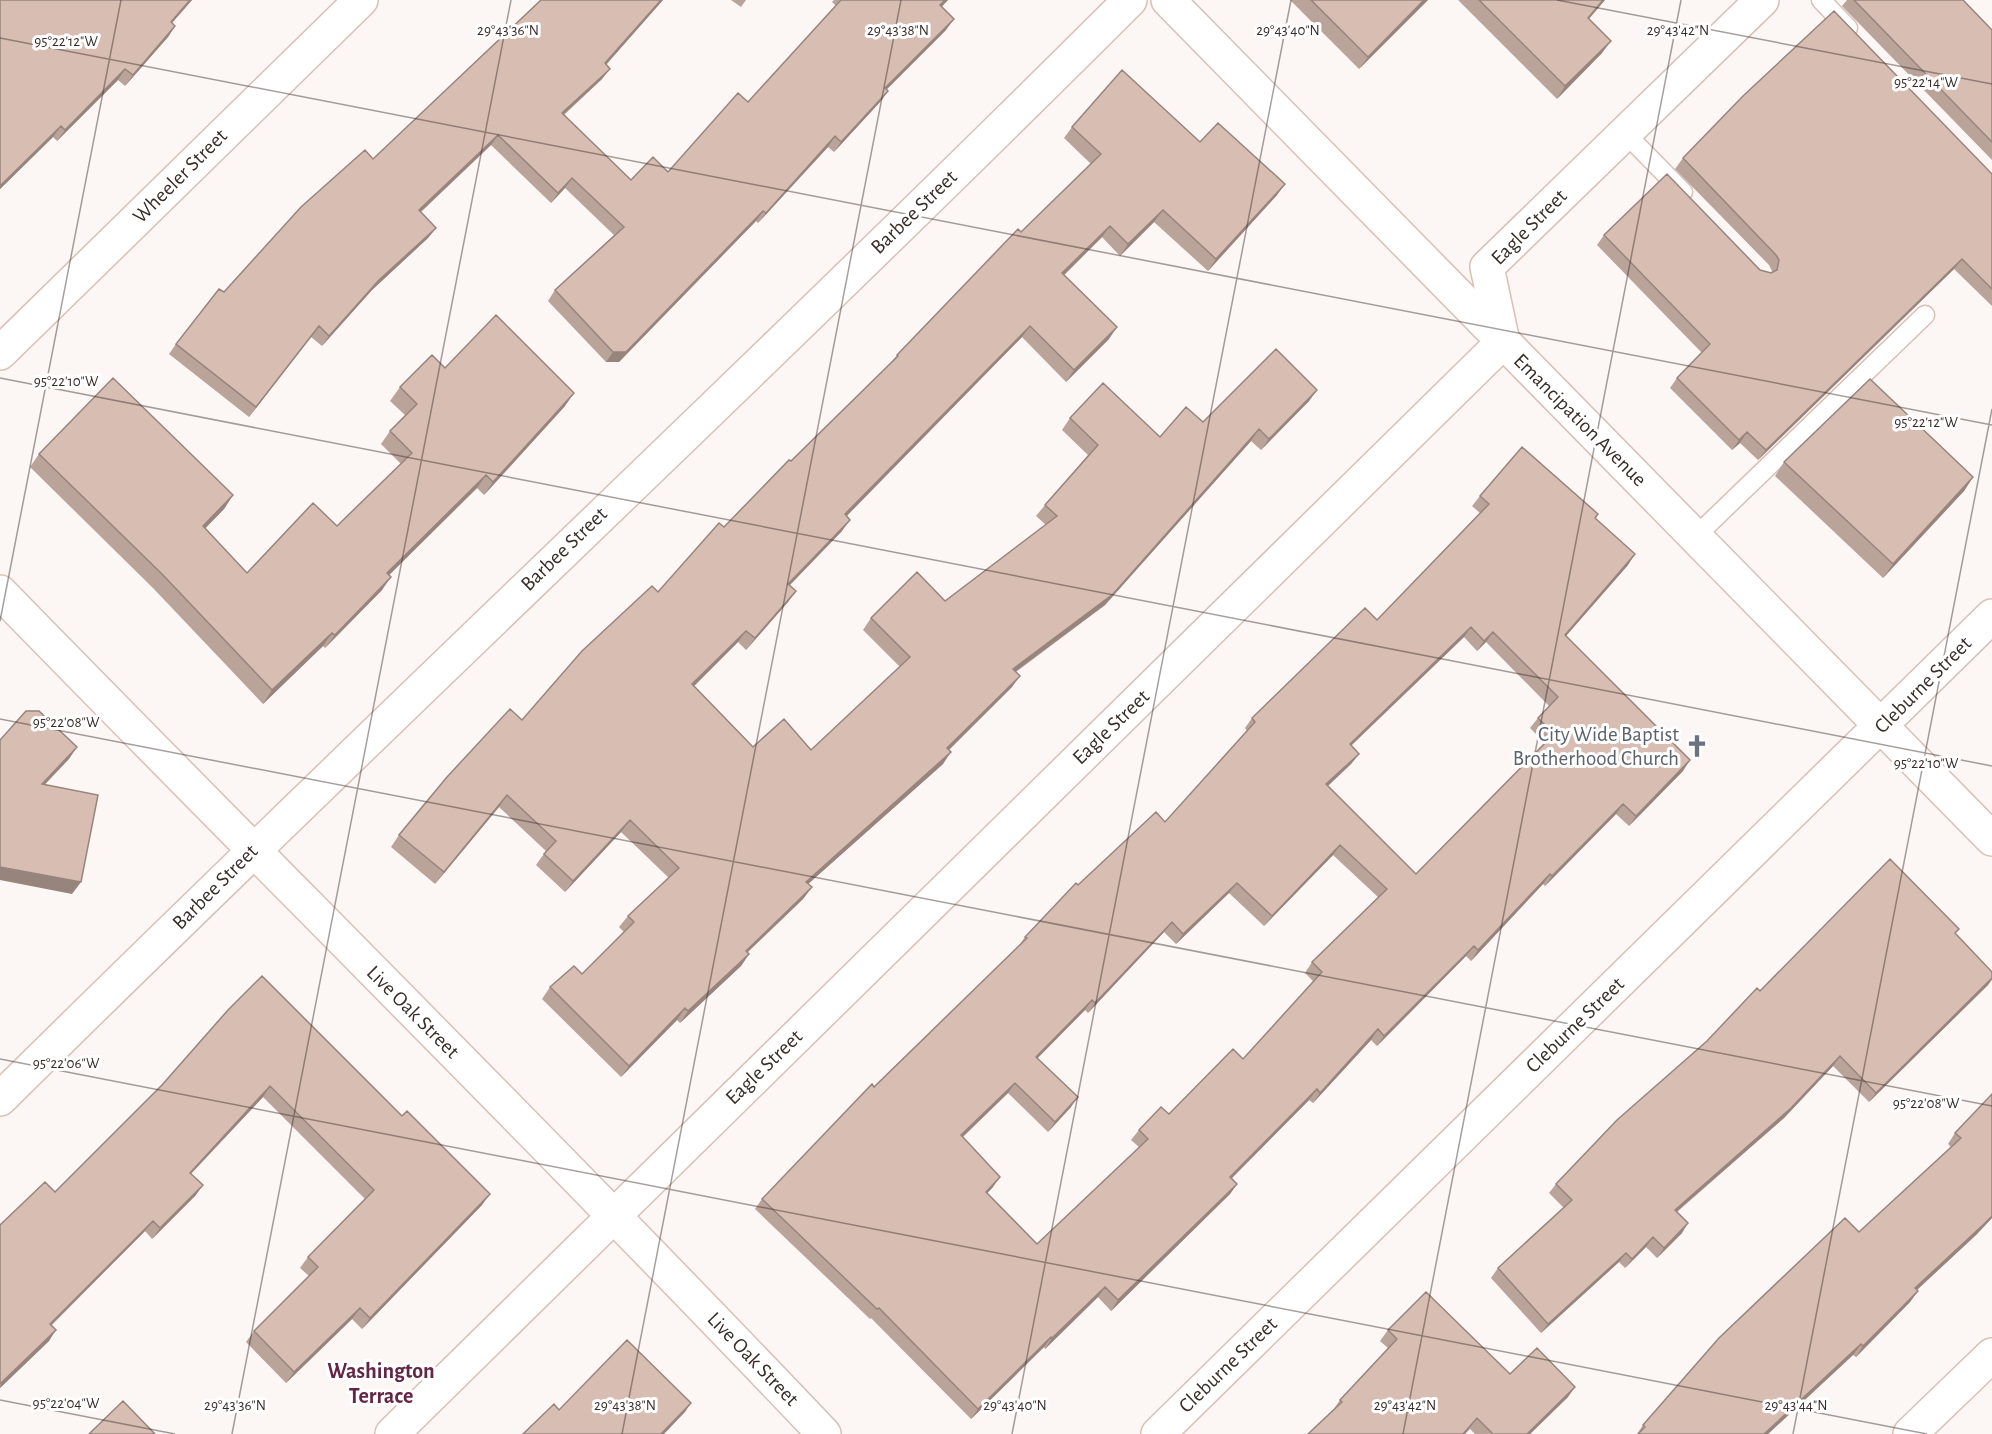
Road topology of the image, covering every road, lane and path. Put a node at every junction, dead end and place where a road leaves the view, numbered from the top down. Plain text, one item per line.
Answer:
1 (361, 0) edge
2 (1130, 0) edge
3 (1168, 0) edge
4 (1762, 0) edge
5 (1821, 0) edge
6 (1862, 42) edge
7 (1625, 133) junction
8 (1697, 207) edge
9 (1925, 315) edge
10 (1503, 342) junction
11 (0, 353) edge
12 (1695, 537) junction
13 (0, 592) edge
14 (1992, 616) edge
15 (1881, 727) junction
16 (1992, 839) edge
17 (252, 850) junction
18 (0, 1099) edge
19 (615, 1214) junction
20 (1992, 1355) edge
21 (392, 1434) edge
22 (824, 1434) edge
23 (1158, 1434) edge
24 (1910, 1434) edge

1 - 11 street, Wheeler Street
2 - 17 street, Barbee Street
3 - 10 street, Emancipation Avenue
4 - 7 street, Eagle Street
5 - 6 lane
7 - 8 lane
7 - 10 street, Eagle Street
9 - 12 lane
10 - 12 street, Emancipation Avenue
10 - 19 street, Eagle Street
12 - 15 street, Emancipation Avenue
13 - 17 street, Live Oak Street
14 - 15 street, Cleburne Street
15 - 16 street, Emancipation Avenue
15 - 23 street, Cleburne Street
17 - 18 street, Barbee Street
17 - 19 street, Live Oak Street
19 - 21 street, Eagle Street
19 - 22 street, Live Oak Street
20 - 24 street

